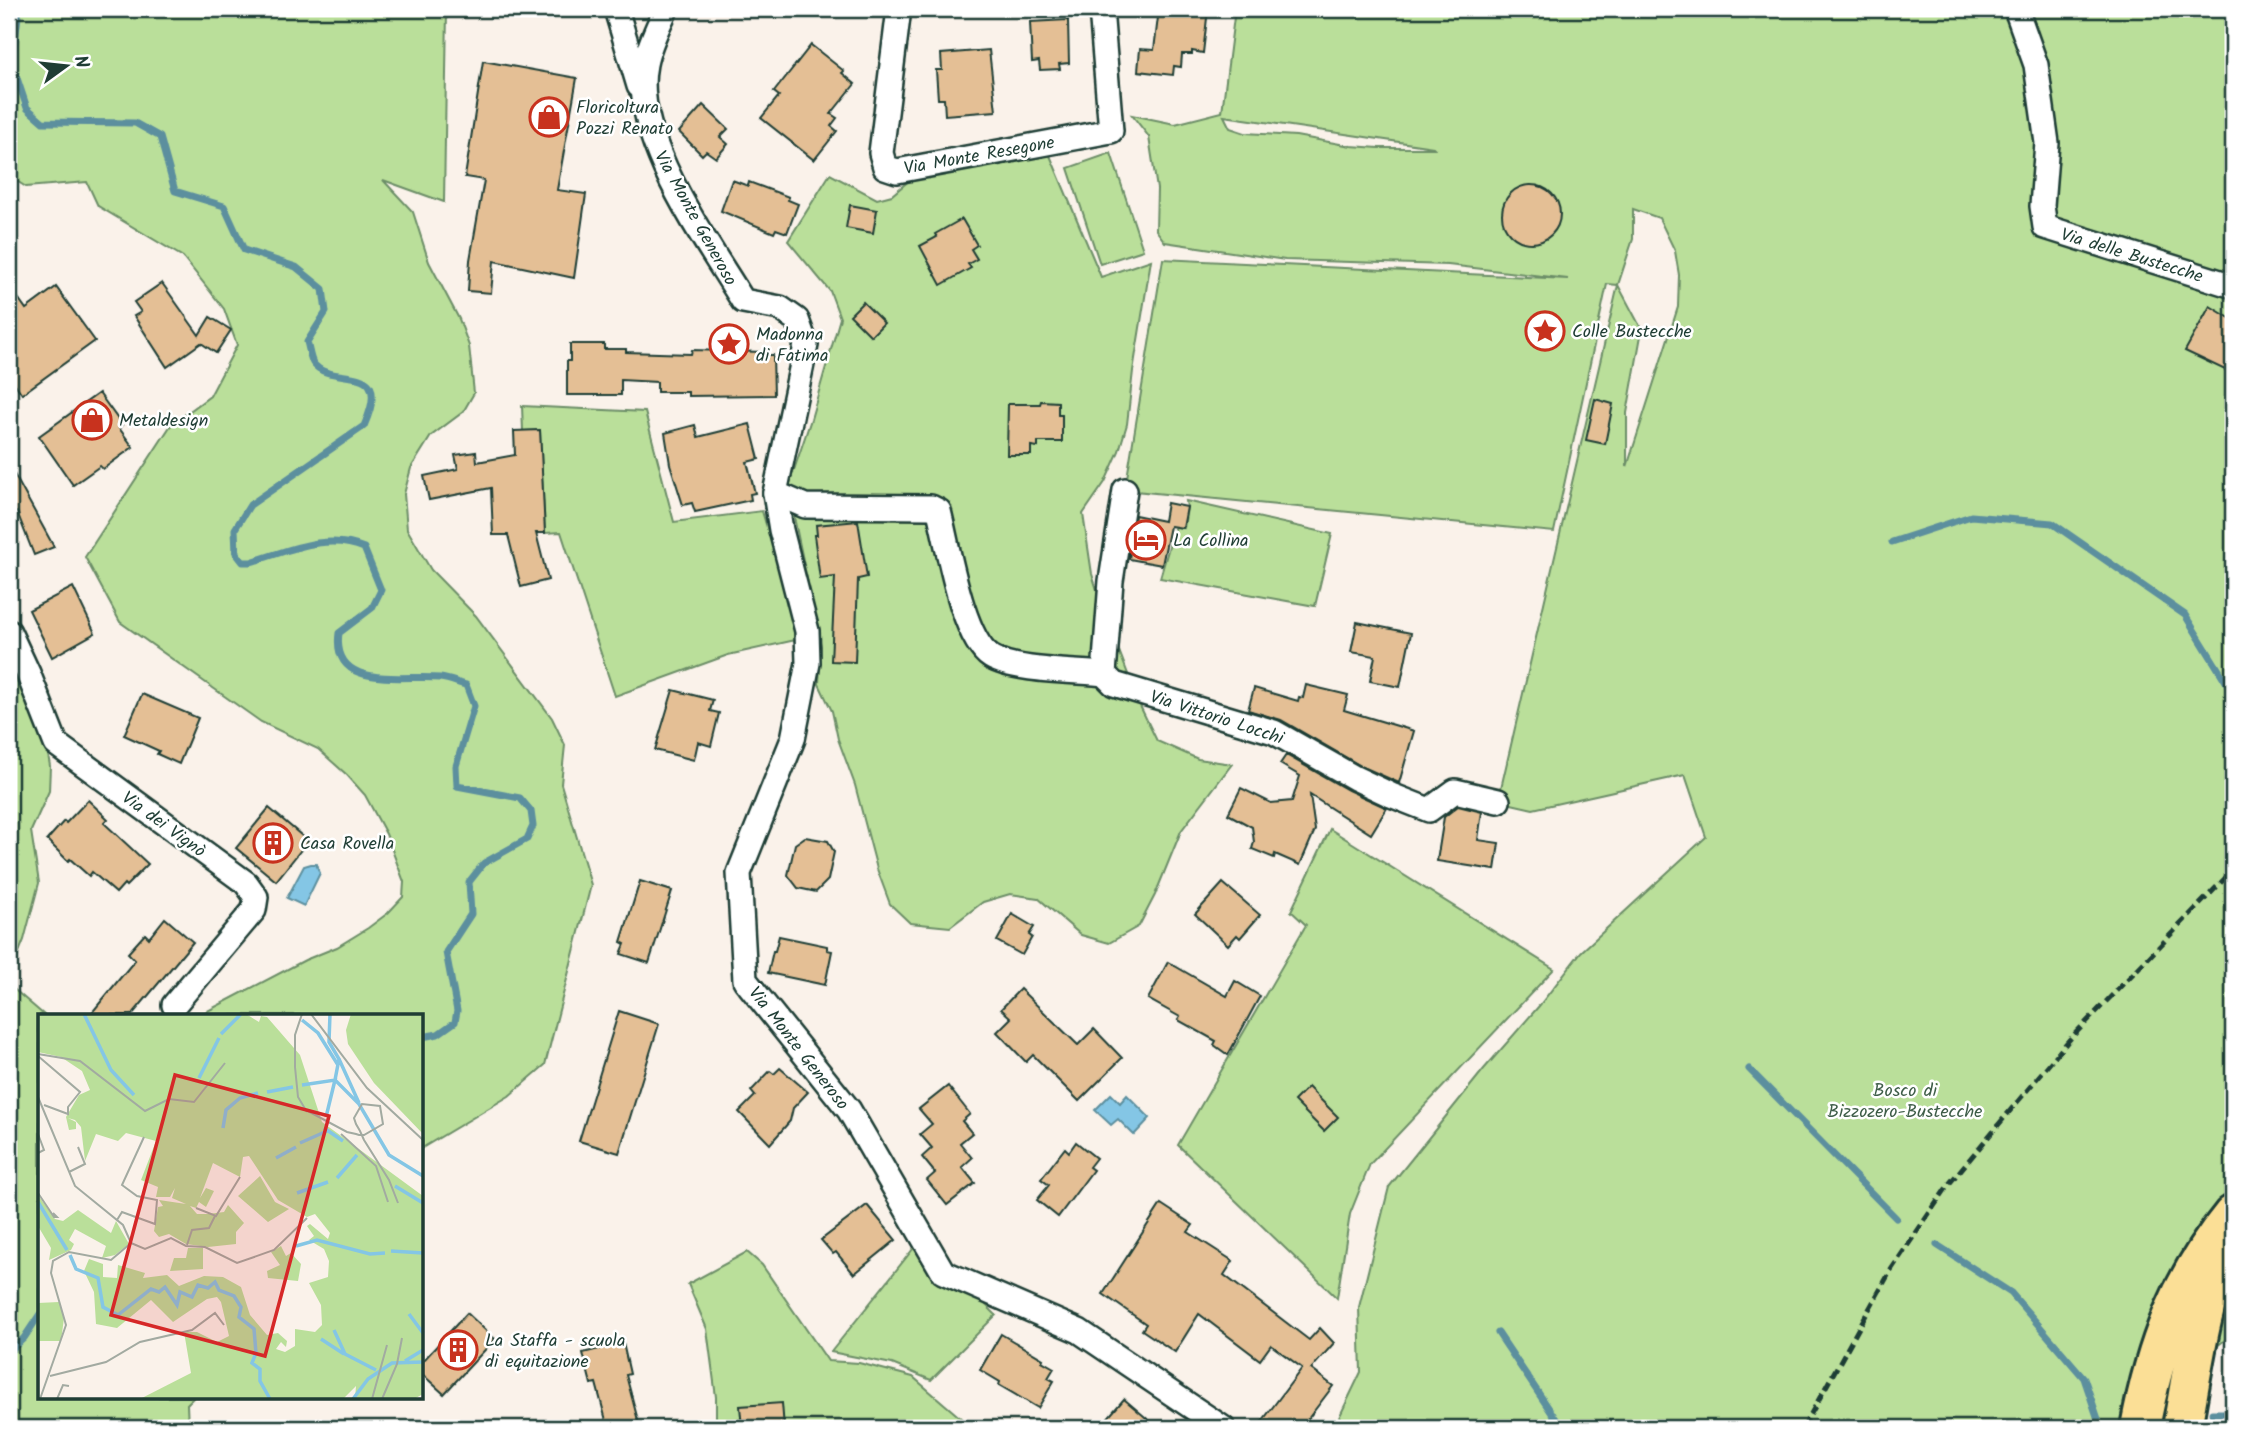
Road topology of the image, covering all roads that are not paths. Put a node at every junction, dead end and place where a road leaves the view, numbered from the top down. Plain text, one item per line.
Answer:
1 (616, 9) edge
2 (666, 9) edge
3 (899, 9) edge
4 (1101, 9) edge
5 (2016, 9) edge
6 (645, 107) junction
7 (2233, 286) edge
8 (1125, 490) dead end
9 (775, 493) junction
10 (9, 632) edge
11 (1104, 674) junction
12 (1498, 801) dead end
13 (174, 1005) dead end
14 (2233, 1214) edge
15 (2233, 1227) edge
16 (1223, 1428) edge
17 (2140, 1428) edge
18 (2182, 1428) edge

1 - 6 street, Via Monte Generoso
2 - 6 street, Via Monte Generoso
3 - 4 street, Via Monte Resegone
5 - 7 street, Via delle Bustecche
6 - 9 street, Via Monte Generoso
8 - 11 street
9 - 11 street
9 - 16 street, Via Monte Generoso
10 - 13 street, Via dei Vignò
11 - 12 street, Via Vittorio Locchi
14 - 17 highway
15 - 18 highway

